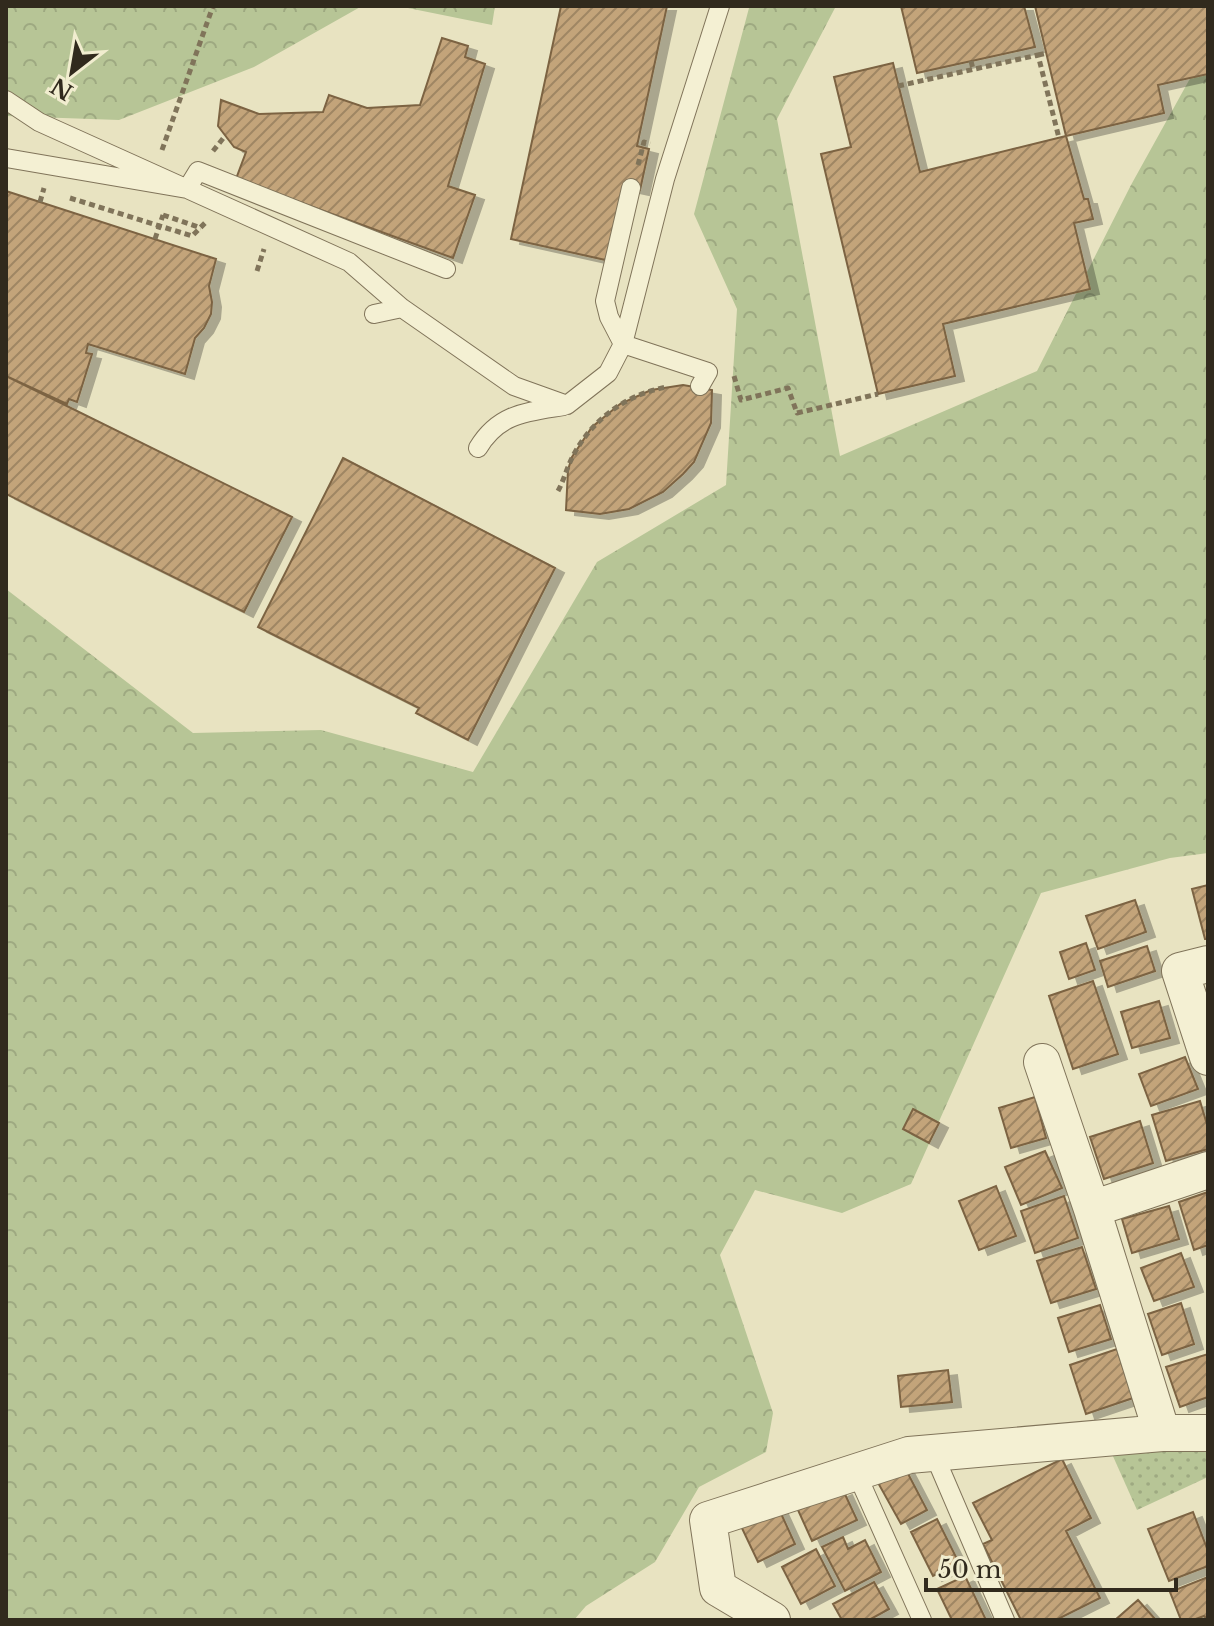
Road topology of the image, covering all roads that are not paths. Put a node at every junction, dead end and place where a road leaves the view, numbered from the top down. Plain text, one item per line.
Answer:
1 (720, 6) edge
2 (6, 100) edge
3 (6, 116) edge
4 (43, 124) junction
5 (6, 158) edge
6 (631, 188) dead end
7 (187, 189) junction
8 (446, 269) dead end
9 (402, 308) junction
10 (374, 314) dead end
11 (623, 344) junction
12 (704, 379) road end
13 (567, 405) junction
14 (478, 448) dead end
15 (1208, 964) edge
16 (1208, 1057) edge
17 (1042, 1062) dead end
18 (1208, 1170) edge
19 (1092, 1209) junction
20 (1162, 1433) junction
21 (1208, 1433) edge
22 (933, 1452) junction
23 (856, 1472) junction
24 (915, 1617) edge
25 (772, 1620) edge
26 (1005, 1620) edge

1 - 11 lane
2 - 4 lane
3 - 4 lane
4 - 7 lane
5 - 7 lane
6 - 11 lane
7 - 8 lane
7 - 9 lane
9 - 10 lane
9 - 13 lane
11 - 12 lane
11 - 13 lane
13 - 14 lane
15 - 16 street
17 - 19 street
18 - 19 street
19 - 20 street
20 - 21 street
20 - 22 street
22 - 23 street
22 - 26 lane
23 - 24 lane
23 - 25 street

